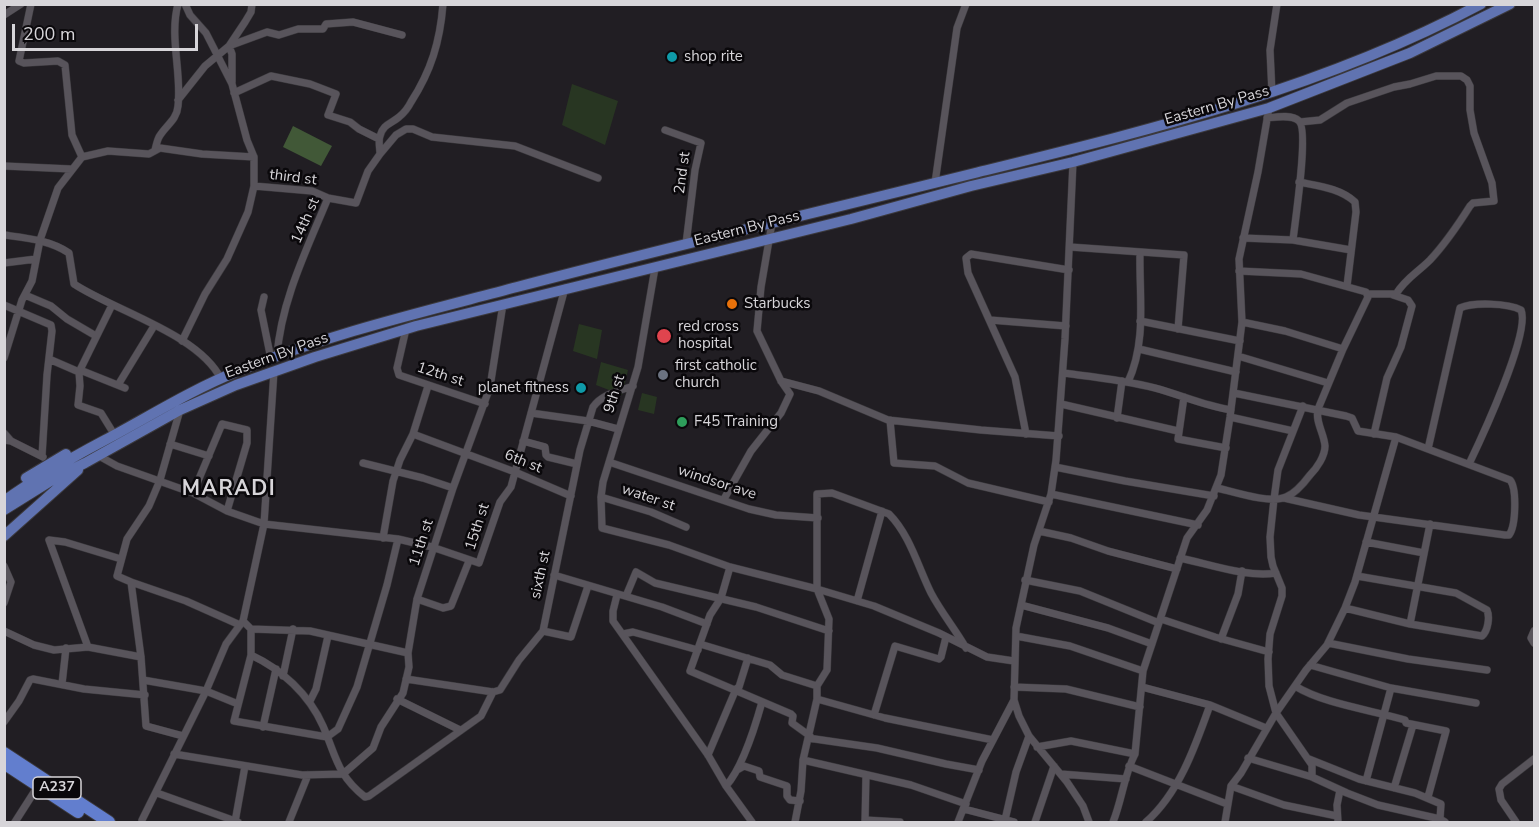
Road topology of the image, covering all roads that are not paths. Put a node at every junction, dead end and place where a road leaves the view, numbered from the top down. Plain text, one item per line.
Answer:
1 (21, 4) edge
2 (31, 4) edge
3 (178, 4) edge
4 (185, 4) edge
5 (252, 4) edge
6 (443, 4) edge
7 (966, 4) edge
8 (1277, 4) edge
9 (1481, 4) edge
10 (1510, 4) edge
11 (4, 15) edge
12 (402, 35) dead end
13 (229, 46) junction
14 (218, 57) junction
15 (232, 84) junction
16 (234, 93) junction
17 (1272, 93) junction
18 (178, 100) junction
19 (1268, 113) junction
20 (1300, 122) junction
21 (665, 130) dead end
22 (379, 139) junction
23 (155, 150) junction
24 (380, 154) junction
25 (82, 157) junction
26 (254, 157) junction
27 (1074, 162) junction
28 (4, 166) edge
29 (71, 169) junction
30 (598, 178) dead end
31 (1299, 182) junction
32 (935, 183) junction
33 (254, 186) junction
34 (328, 198) junction
35 (772, 223) junction
36 (4, 235) edge
37 (1243, 238) junction
38 (770, 239) junction
39 (40, 240) junction
40 (1293, 240) junction
41 (686, 244) junction
42 (1070, 247) junction
43 (1351, 250) junction
44 (1140, 252) junction
45 (36, 260) junction
46 (4, 263) edge
47 (655, 268) junction
48 (1069, 270) junction
49 (1239, 271) junction
50 (1347, 286) junction
51 (565, 288) junction
52 (1368, 294) junction
53 (25, 295) junction
54 (1393, 295) junction
55 (264, 297) dead end
56 (503, 304) junction
57 (4, 305) edge
58 (112, 305) junction
59 (19, 311) junction
60 (990, 320) junction
61 (1140, 321) junction
62 (1242, 322) junction
63 (154, 326) junction
64 (1066, 326) junction
65 (406, 329) junction
66 (1178, 329) junction
67 (96, 336) junction
68 (182, 341) junction
69 (1240, 341) junction
70 (6, 344) edge
71 (1343, 348) junction
72 (1139, 349) junction
73 (1238, 356) junction
74 (274, 357) junction
75 (4, 358) edge
76 (49, 359) junction
77 (79, 371) junction
78 (274, 371) junction
79 (1236, 372) junction
80 (1063, 373) junction
81 (221, 379) junction
82 (781, 381) junction
83 (1125, 382) junction
84 (1328, 383) junction
85 (428, 386) junction
86 (633, 386) junction
87 (1234, 393) junction
88 (1184, 398) junction
89 (485, 404) junction
90 (1061, 404) junction
91 (1303, 406) junction
92 (1318, 409) junction
93 (180, 410) junction
94 (531, 413) junction
95 (1231, 414) junction
96 (1117, 418) junction
97 (890, 420) junction
98 (588, 421) junction
99 (618, 429) junction
100 (1178, 431) junction
101 (1293, 431) junction
102 (4, 432) edge
103 (114, 434) junction
104 (413, 434) junction
105 (1026, 434) junction
106 (1374, 434) junction
107 (1059, 436) junction
108 (1396, 437) junction
109 (8, 440) edge
110 (524, 441) junction
111 (170, 444) junction
112 (92, 446) junction
113 (1226, 448) junction
114 (1428, 449) junction
115 (465, 454) junction
116 (99, 456) junction
117 (209, 456) junction
118 (46, 459) junction
119 (609, 462) junction
120 (86, 464) junction
121 (363, 464) dead end
122 (577, 464) junction
123 (1469, 464) junction
124 (1055, 467) junction
125 (515, 472) junction
126 (396, 473) junction
127 (160, 480) junction
128 (453, 488) junction
129 (1215, 492) junction
130 (4, 493) edge
131 (193, 493) junction
132 (1051, 494) junction
133 (571, 496) junction
134 (601, 497) junction
135 (1284, 498) junction
136 (724, 499) junction
137 (1274, 500) junction
138 (4, 501) edge
139 (1049, 502) junction
140 (4, 510) edge
141 (227, 511) junction
142 (882, 511) junction
143 (1373, 517) junction
144 (818, 519) junction
145 (264, 524) junction
146 (1430, 524) junction
147 (1198, 525) junction
148 (686, 526) dead end
149 (1039, 531) junction
150 (4, 536) edge
151 (383, 538) junction
152 (398, 539) junction
153 (1366, 542) junction
154 (434, 548) junction
155 (1424, 553) junction
156 (1180, 558) junction
157 (121, 559) junction
158 (469, 561) junction
159 (4, 566) edge
160 (730, 567) junction
161 (1177, 569) junction
162 (1242, 571) junction
163 (1276, 573) junction
164 (554, 575) junction
165 (1357, 576) junction
166 (1025, 580) junction
167 (131, 582) junction
168 (588, 586) junction
169 (1417, 587) junction
170 (817, 588) junction
171 (617, 595) junction
172 (626, 596) junction
173 (721, 598) junction
174 (417, 599) junction
175 (857, 601) junction
176 (4, 603) edge
177 (1021, 605) junction
178 (1345, 608) junction
179 (1160, 621) junction
180 (241, 623) junction
181 (707, 624) junction
182 (1410, 624) junction
183 (251, 629) junction
184 (293, 629) junction
185 (543, 631) junction
186 (830, 631) junction
187 (1534, 631) edge
188 (4, 632) edge
189 (623, 634) junction
190 (328, 636) junction
191 (1016, 636) junction
192 (946, 637) junction
193 (1221, 639) junction
194 (1328, 643) junction
195 (1534, 643) edge
196 (1152, 644) junction
197 (369, 645) junction
198 (88, 647) junction
199 (699, 647) junction
200 (66, 648) junction
201 (966, 649) junction
202 (1269, 652) junction
203 (408, 653) junction
204 (251, 655) junction
205 (141, 657) junction
206 (748, 658) junction
207 (1014, 661) junction
208 (1310, 665) junction
209 (276, 669) junction
210 (1143, 670) junction
211 (1487, 670) dead end
212 (283, 676) junction
213 (406, 679) junction
214 (143, 680) junction
215 (62, 684) junction
216 (817, 686) junction
217 (1295, 686) junction
218 (1014, 687) junction
219 (1142, 687) junction
220 (1391, 688) junction
221 (736, 689) junction
222 (206, 691) junction
223 (494, 692) junction
224 (144, 695) junction
225 (397, 699) junction
226 (817, 699) junction
227 (1014, 700) junction
228 (310, 702) junction
229 (762, 702) junction
230 (1476, 703) dead end
231 (238, 704) junction
232 (1210, 705) junction
233 (1140, 707) junction
234 (1276, 713) junction
235 (1384, 714) junction
236 (874, 715) junction
237 (4, 722) edge
238 (1413, 725) junction
239 (263, 727) junction
240 (1266, 728) junction
241 (460, 730) junction
242 (183, 736) junction
243 (1029, 736) junction
244 (327, 737) junction
245 (809, 737) junction
246 (993, 740) junction
247 (1037, 747) junction
248 (4, 753) edge
249 (174, 754) junction
250 (1135, 754) junction
251 (708, 755) junction
252 (1248, 758) junction
253 (1307, 758) junction
254 (1534, 759) edge
255 (803, 760) junction
256 (4, 763) edge
257 (245, 766) junction
258 (1054, 766) junction
259 (1129, 766) junction
260 (736, 770) junction
261 (979, 770) junction
262 (343, 774) junction
263 (1061, 774) junction
264 (308, 775) junction
265 (866, 775) junction
266 (1312, 777) junction
267 (1126, 779) junction
268 (1366, 781) junction
269 (1176, 785) junction
270 (38, 786) junction
271 (726, 786) junction
272 (1231, 786) junction
273 (1394, 788) junction
274 (1340, 790) junction
275 (157, 793) junction
276 (1428, 797) junction
277 (800, 801) junction
278 (1227, 804) junction
279 (965, 807) junction
280 (1337, 819) edge
281 (142, 820) dead end
282 (1005, 820) junction
283 (865, 821) edge
284 (1442, 821) edge
285 (15, 822) edge
286 (94, 822) edge
287 (109, 822) edge
288 (236, 822) edge
289 (289, 822) edge
290 (752, 822) edge
291 (795, 822) edge
292 (900, 822) edge
293 (958, 822) edge
294 (1014, 822) edge
295 (1035, 822) edge
296 (1089, 822) edge
297 (1113, 822) edge
298 (1146, 822) edge
299 (1224, 822) edge
300 (1516, 822) edge

1 - 11 street
2 - 25 street
3 - 18 street
4 - 14 street
5 - 13 street
6 - 22 street
7 - 32 street
8 - 17 street
9 - 17 main road, Eastern By Pass
10 - 19 main road, Eastern By Pass
12 - 13 street
13 - 14 street
13 - 15 street
14 - 15 street
14 - 18 street
15 - 16 street
16 - 22 street
16 - 26 street
17 - 32 main road, Eastern By Pass
18 - 23 street
19 - 20 street
19 - 27 main road, Eastern By Pass
19 - 37 street
20 - 31 street
20 - 54 street
21 - 41 street, 2nd st
22 - 24 street
23 - 25 street
23 - 26 street
24 - 30 street
24 - 34 street, 14th st
25 - 29 street
26 - 33 street
27 - 38 main road, Eastern By Pass
27 - 42 street
28 - 29 street
29 - 39 street
31 - 40 street
31 - 43 street
32 - 35 main road, Eastern By Pass
33 - 34 street, third st
33 - 68 street
34 - 74 street, 14th st
35 - 38 street
35 - 41 main road, Eastern By Pass
36 - 39 street
37 - 40 street
37 - 49 street
38 - 47 main road, Eastern By Pass
38 - 82 street
39 - 45 street
39 - 58 street
40 - 43 street
41 - 74 main road, Eastern By Pass
42 - 44 street
42 - 48 street
43 - 50 street
44 - 61 street
44 - 66 street
45 - 46 street
45 - 53 street
47 - 51 main road, Eastern By Pass
47 - 86 street, 9th st
48 - 60 street
48 - 64 street
49 - 50 street
49 - 62 street
50 - 52 street
51 - 56 main road, Eastern By Pass
51 - 94 street, 15th st
52 - 54 street
52 - 71 street
53 - 59 street
53 - 67 street
54 - 106 street
55 - 74 street
56 - 65 main road, Eastern By Pass
56 - 89 street, 11th st
57 - 59 street
58 - 63 street
58 - 67 street
59 - 70 street
59 - 76 street
60 - 64 street
60 - 105 street
61 - 66 street
61 - 72 street
62 - 69 street
62 - 71 street
63 - 68 street
63 - 77 street
64 - 80 street
65 - 78 main road, Eastern By Pass
65 - 85 street, 12th st
66 - 69 street
67 - 77 street
68 - 81 street
69 - 73 street
70 - 75 street
71 - 84 street
72 - 79 street
72 - 83 street
73 - 79 street
73 - 84 street
74 - 81 main road, Eastern By Pass
76 - 77 street
76 - 118 street
77 - 103 street
78 - 93 main road, Eastern By Pass
78 - 145 street
79 - 87 street
80 - 83 street
80 - 90 street
81 - 103 main road, Eastern By Pass
82 - 97 street
82 - 136 street
83 - 88 street
83 - 96 street
84 - 92 street
85 - 89 street, 12th st
85 - 104 street
86 - 98 street, sixth st
86 - 99 street, 9th st
87 - 91 street
87 - 95 street
88 - 95 street
88 - 100 street
89 - 115 street, 11th st
90 - 96 street
90 - 107 street
91 - 92 street
91 - 101 street
92 - 106 street
92 - 135 street
93 - 111 street
93 - 116 main road, Eastern By Pass
94 - 98 street
94 - 110 street, 15th st
95 - 101 street
95 - 113 street
96 - 100 street
97 - 105 street
97 - 139 street
98 - 99 street
98 - 122 street, sixth st
99 - 119 street, 9th st
100 - 113 street
101 - 137 street
102 - 109 street
103 - 112 main road, Eastern By Pass
104 - 115 street, 6th st
104 - 126 street
105 - 107 street
106 - 108 street
107 - 124 street
108 - 114 street
108 - 143 street
109 - 118 street
110 - 122 street
110 - 125 street, 15th st
111 - 117 street
111 - 127 street
112 - 118 main road
112 - 138 main road, Eastern By Pass
113 - 129 street
114 - 123 street
114 - 123 street
115 - 125 street, 6th st
115 - 128 street, 11th st
116 - 120 main road, Eastern By Pass
116 - 127 street, 15th st
117 - 131 street
117 - 141 street
118 - 130 main road
119 - 134 street, 9th st
119 - 136 street, windsor ave
120 - 140 main road, Eastern By Pass
120 - 150 main road
121 - 126 street
122 - 133 street, sixth st
123 - 146 street
124 - 129 street
124 - 132 street
125 - 133 street, 6th st
125 - 158 street, 15th st
126 - 128 street
126 - 151 street
127 - 131 street, 15th st
127 - 157 street
128 - 154 street, 11th st
129 - 137 street
129 - 147 street
131 - 141 street, 15th st
132 - 139 street
132 - 147 street
133 - 164 street, sixth st
134 - 148 street, water st
134 - 160 street, 9th st
135 - 137 street
135 - 143 street
136 - 144 street, windsor ave
137 - 163 street
139 - 149 street
141 - 145 street, 15th st
142 - 144 street
142 - 175 street
142 - 201 street
143 - 146 street
143 - 153 street
144 - 170 street
145 - 151 street, 15th st
145 - 180 street
146 - 155 street
147 - 156 street
149 - 161 street
149 - 166 street
151 - 152 street, 15th st
152 - 154 street, 15th st
152 - 197 street
153 - 155 street
153 - 165 street
154 - 158 street, 15th st
154 - 174 street, 11th st
155 - 169 street
156 - 161 street
156 - 162 street
157 - 167 street
157 - 198 street
158 - 174 street
159 - 176 street
160 - 170 street
160 - 173 street
161 - 179 street
162 - 163 street
162 - 193 street
163 - 202 street
164 - 168 street
164 - 185 street, sixth st
165 - 169 street
165 - 178 street
166 - 177 street
166 - 179 street
167 - 180 street
167 - 205 street
168 - 171 street
168 - 185 street
169 - 182 street
169 - 182 street
170 - 175 street
170 - 186 street
171 - 172 street
171 - 189 street
172 - 173 street
172 - 181 street
173 - 181 street
173 - 186 street
174 - 203 street, 11th st
175 - 192 street
177 - 191 street
177 - 196 street
178 - 182 street
178 - 194 street
179 - 193 street
179 - 196 street
180 - 183 street
180 - 222 street
181 - 199 street
183 - 184 street
183 - 204 street
184 - 190 street
184 - 212 street
185 - 223 street, sixth st
186 - 216 street
187 - 195 street
188 - 200 street
189 - 199 street
189 - 251 street
190 - 197 street
190 - 228 street
191 - 207 street
191 - 210 street
192 - 201 street
192 - 236 street
193 - 202 street
194 - 208 street
194 - 211 street
196 - 210 street
197 - 203 street
197 - 244 street
198 - 200 street
198 - 205 street
199 - 206 street
199 - 221 street
200 - 215 street
201 - 207 street
202 - 234 street
203 - 213 street, 11th st
204 - 209 street
204 - 231 street
205 - 214 street
206 - 216 street
206 - 221 street
207 - 218 street
208 - 217 street
208 - 220 street
209 - 212 street
209 - 239 street
210 - 219 street
212 - 228 street
213 - 223 street
213 - 225 street, 11th st
214 - 222 street
214 - 224 street
215 - 224 street
215 - 237 street
216 - 226 street
217 - 234 street
217 - 235 street
218 - 227 street
218 - 233 street
219 - 232 street
219 - 233 street
220 - 230 street
220 - 235 street
221 - 229 street
221 - 251 street
222 - 231 street
222 - 242 street
223 - 241 street, sixth st
224 - 242 street
225 - 241 street
225 - 262 street, 11th st
226 - 236 street
226 - 245 street
227 - 243 street
227 - 246 street
228 - 244 street
229 - 245 street
229 - 260 street
231 - 239 street
232 - 240 street
232 - 269 street
233 - 250 street
234 - 240 street
234 - 253 street
235 - 238 street
235 - 268 street
236 - 246 street
238 - 273 street
238 - 276 street
239 - 244 street
240 - 252 street
241 - 262 street, sixth st
242 - 249 street
243 - 247 street
243 - 282 street
244 - 262 street
245 - 255 street
245 - 261 street
246 - 261 street
247 - 250 street
247 - 258 street
248 - 287 highway, A237
249 - 257 street
249 - 275 street
250 - 259 street
251 - 271 street
252 - 266 street
252 - 272 street
253 - 266 street
253 - 268 street
254 - 300 street
255 - 265 street
255 - 277 street
256 - 270 highway, A237
257 - 264 street
257 - 288 street
258 - 263 street
258 - 295 street
259 - 267 street
259 - 269 street
260 - 271 street
260 - 277 street
261 - 279 street
262 - 264 street
263 - 267 street
263 - 296 street
264 - 289 street
265 - 279 street
265 - 283 street
266 - 274 street
267 - 297 street
268 - 273 street
269 - 278 street
269 - 298 street
270 - 285 street
270 - 286 highway, A237
271 - 290 street
272 - 278 street
272 - 280 street
273 - 276 street
274 - 280 street
274 - 284 street
275 - 281 street
275 - 288 street
276 - 284 street
277 - 291 street
278 - 299 street
279 - 282 street
279 - 293 street
282 - 294 street
283 - 292 street

